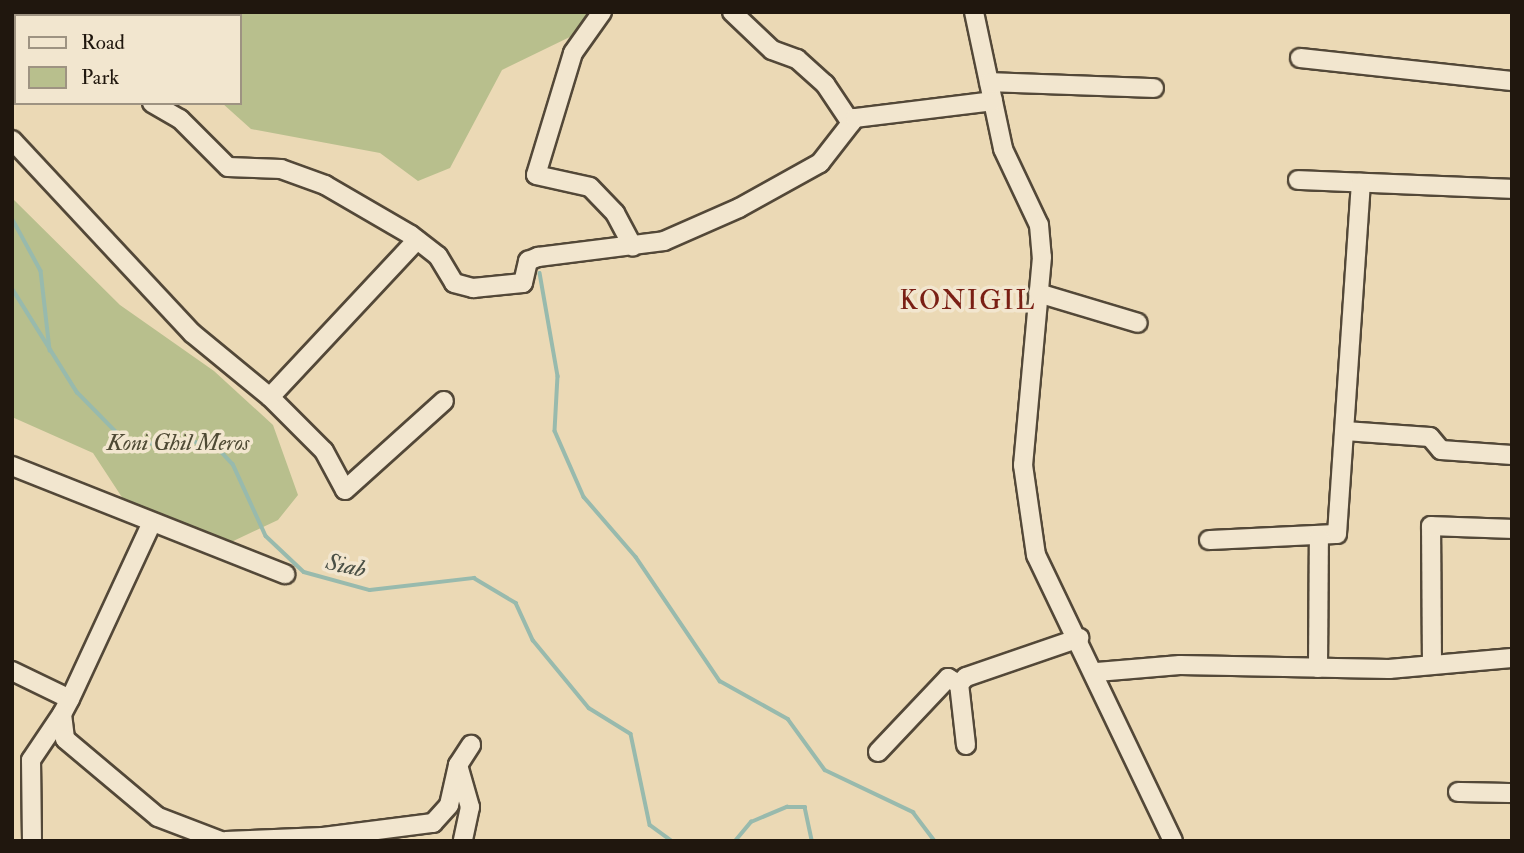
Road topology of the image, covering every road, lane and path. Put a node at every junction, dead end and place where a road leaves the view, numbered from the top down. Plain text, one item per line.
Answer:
1 (603, 12) edge
2 (732, 12) edge
3 (974, 12) edge
4 (1300, 58) dead end
5 (1512, 81) edge
6 (989, 82) junction
7 (1153, 88) dead end
8 (993, 101) junction
9 (156, 105) edge
10 (851, 123) junction
11 (12, 140) edge
12 (1298, 180) dead end
13 (1361, 183) junction
14 (1512, 188) edge
15 (417, 240) junction
16 (633, 247) junction
17 (1038, 293) junction
18 (1138, 323) dead end
19 (270, 397) junction
20 (444, 401) dead end
21 (1345, 431) junction
22 (1512, 455) edge
23 (12, 466) edge
24 (152, 522) junction
25 (1512, 529) edge
26 (1319, 537) junction
27 (1209, 540) dead end
28 (285, 574) dead end
29 (1079, 638) junction
30 (1512, 658) edge
31 (1432, 665) junction
32 (1318, 668) junction
33 (12, 671) edge
34 (1097, 672) junction
35 (959, 684) junction
36 (66, 706) junction
37 (471, 745) dead end
38 (966, 745) dead end
39 (878, 752) dead end
40 (458, 765) junction
41 (1458, 792) dead end
42 (1512, 793) edge
43 (1169, 839) edge
44 (32, 841) edge
45 (224, 841) edge
46 (463, 841) edge

1 - 16 street
2 - 10 street
3 - 6 street
4 - 5 street
6 - 7 street
6 - 8 street
8 - 10 street
8 - 17 street
9 - 15 street
10 - 16 street
11 - 19 street
12 - 13 street
13 - 14 street
13 - 21 street
15 - 16 street
15 - 19 street
17 - 18 street
17 - 29 street
19 - 20 street
21 - 22 street
21 - 26 street
23 - 24 street
24 - 28 street
24 - 36 street
25 - 31 street
26 - 27 street
26 - 32 street
29 - 34 street
29 - 35 street
30 - 31 street
31 - 32 street
32 - 34 street
33 - 36 street
34 - 43 street
35 - 38 street
35 - 39 street
36 - 44 street
36 - 45 street
37 - 40 street
40 - 45 street
40 - 46 street
41 - 42 street

